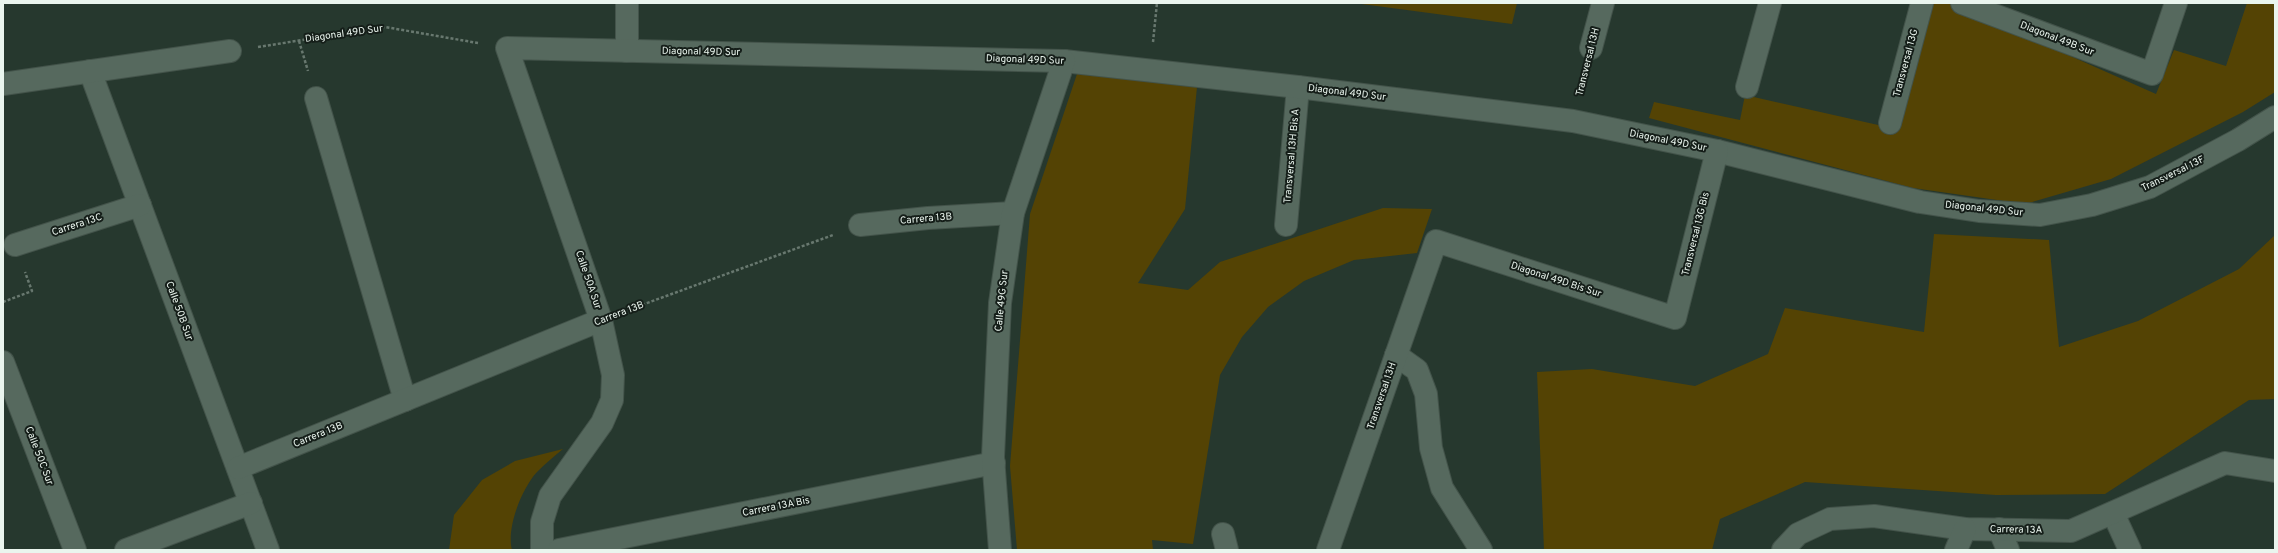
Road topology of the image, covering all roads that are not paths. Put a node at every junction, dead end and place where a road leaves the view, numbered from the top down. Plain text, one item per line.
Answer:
1 (627, 3) edge
2 (1603, 3) edge
3 (1770, 3) edge
4 (1922, 3) edge
5 (1962, 3) edge
6 (2176, 3) edge
7 (506, 48) joint
8 (1591, 48) road end
9 (627, 50) junction
10 (230, 51) road end
11 (1064, 61) junction
12 (90, 71) junction
13 (3, 84) edge
14 (1298, 87) junction
15 (1747, 87) dead end
16 (316, 98) dead end
17 (2275, 117) edge
18 (1890, 123) dead end
19 (1717, 151) junction
20 (140, 205) junction
21 (1013, 213) junction
22 (2040, 215) joint
23 (860, 225) road end
24 (1286, 225) dead end
25 (1436, 241) joint
26 (15, 245) road end
27 (1676, 318) joint
28 (601, 320) junction
29 (1396, 355) junction
30 (3, 362) edge
31 (405, 400) junction
32 (994, 463) junction
33 (238, 468) junction
34 (2275, 471) edge
35 (251, 503) junction
36 (2113, 513) junction
37 (1965, 529) junction
38 (1999, 529) junction
39 (75, 550) edge
40 (126, 550) edge
41 (268, 550) edge
42 (542, 550) edge
43 (559, 550) edge
44 (1000, 550) edge
45 (1328, 550) edge
46 (1481, 550) edge
47 (1783, 550) edge
48 (1956, 550) edge
49 (2008, 550) edge
50 (2130, 550) edge

1 - 9 street
2 - 8 street, Transversal 13H
3 - 15 street
4 - 18 street, Transversal 13G
5 - 6 street, Diagonal 49B Sur
7 - 9 street, Diagonal 49D Sur
7 - 28 street, Calle 50A Sur
9 - 11 street, Diagonal 49D Sur
10 - 12 street
11 - 14 street, Diagonal 49D Sur
11 - 21 street, Calle 49G Sur
12 - 13 street
12 - 20 street, Calle 50B Sur
14 - 19 street, Diagonal 49D Sur
14 - 24 street, Transversal 13H Bis A
16 - 31 street
17 - 22 street, Transversal 13F
19 - 22 street, Diagonal 49D Sur
19 - 27 street, Transversal 13G Bis
20 - 26 street, Carrera 13C
20 - 33 street, Calle 50B Sur
21 - 23 street, Carrera 13B
21 - 32 street, Calle 49G Sur
25 - 27 street, Diagonal 49D Bis Sur
25 - 29 street, Transversal 13H
28 - 31 street, Carrera 13B
28 - 42 street, Calle 50A Sur
29 - 45 street, Transversal 13H
29 - 46 street
30 - 39 street, Calle 50C Sur
31 - 33 street, Carrera 13B
32 - 43 street, Carrera 13A Bis
32 - 44 street, Calle 49G Sur
33 - 35 street, Calle 50B Sur
34 - 36 street, Carrera 13A
35 - 40 street
35 - 41 street, Calle 50B Sur
36 - 38 street, Carrera 13A
36 - 50 street
37 - 38 street, Carrera 13A
37 - 47 street, Carrera 13A
37 - 48 street
38 - 49 street

